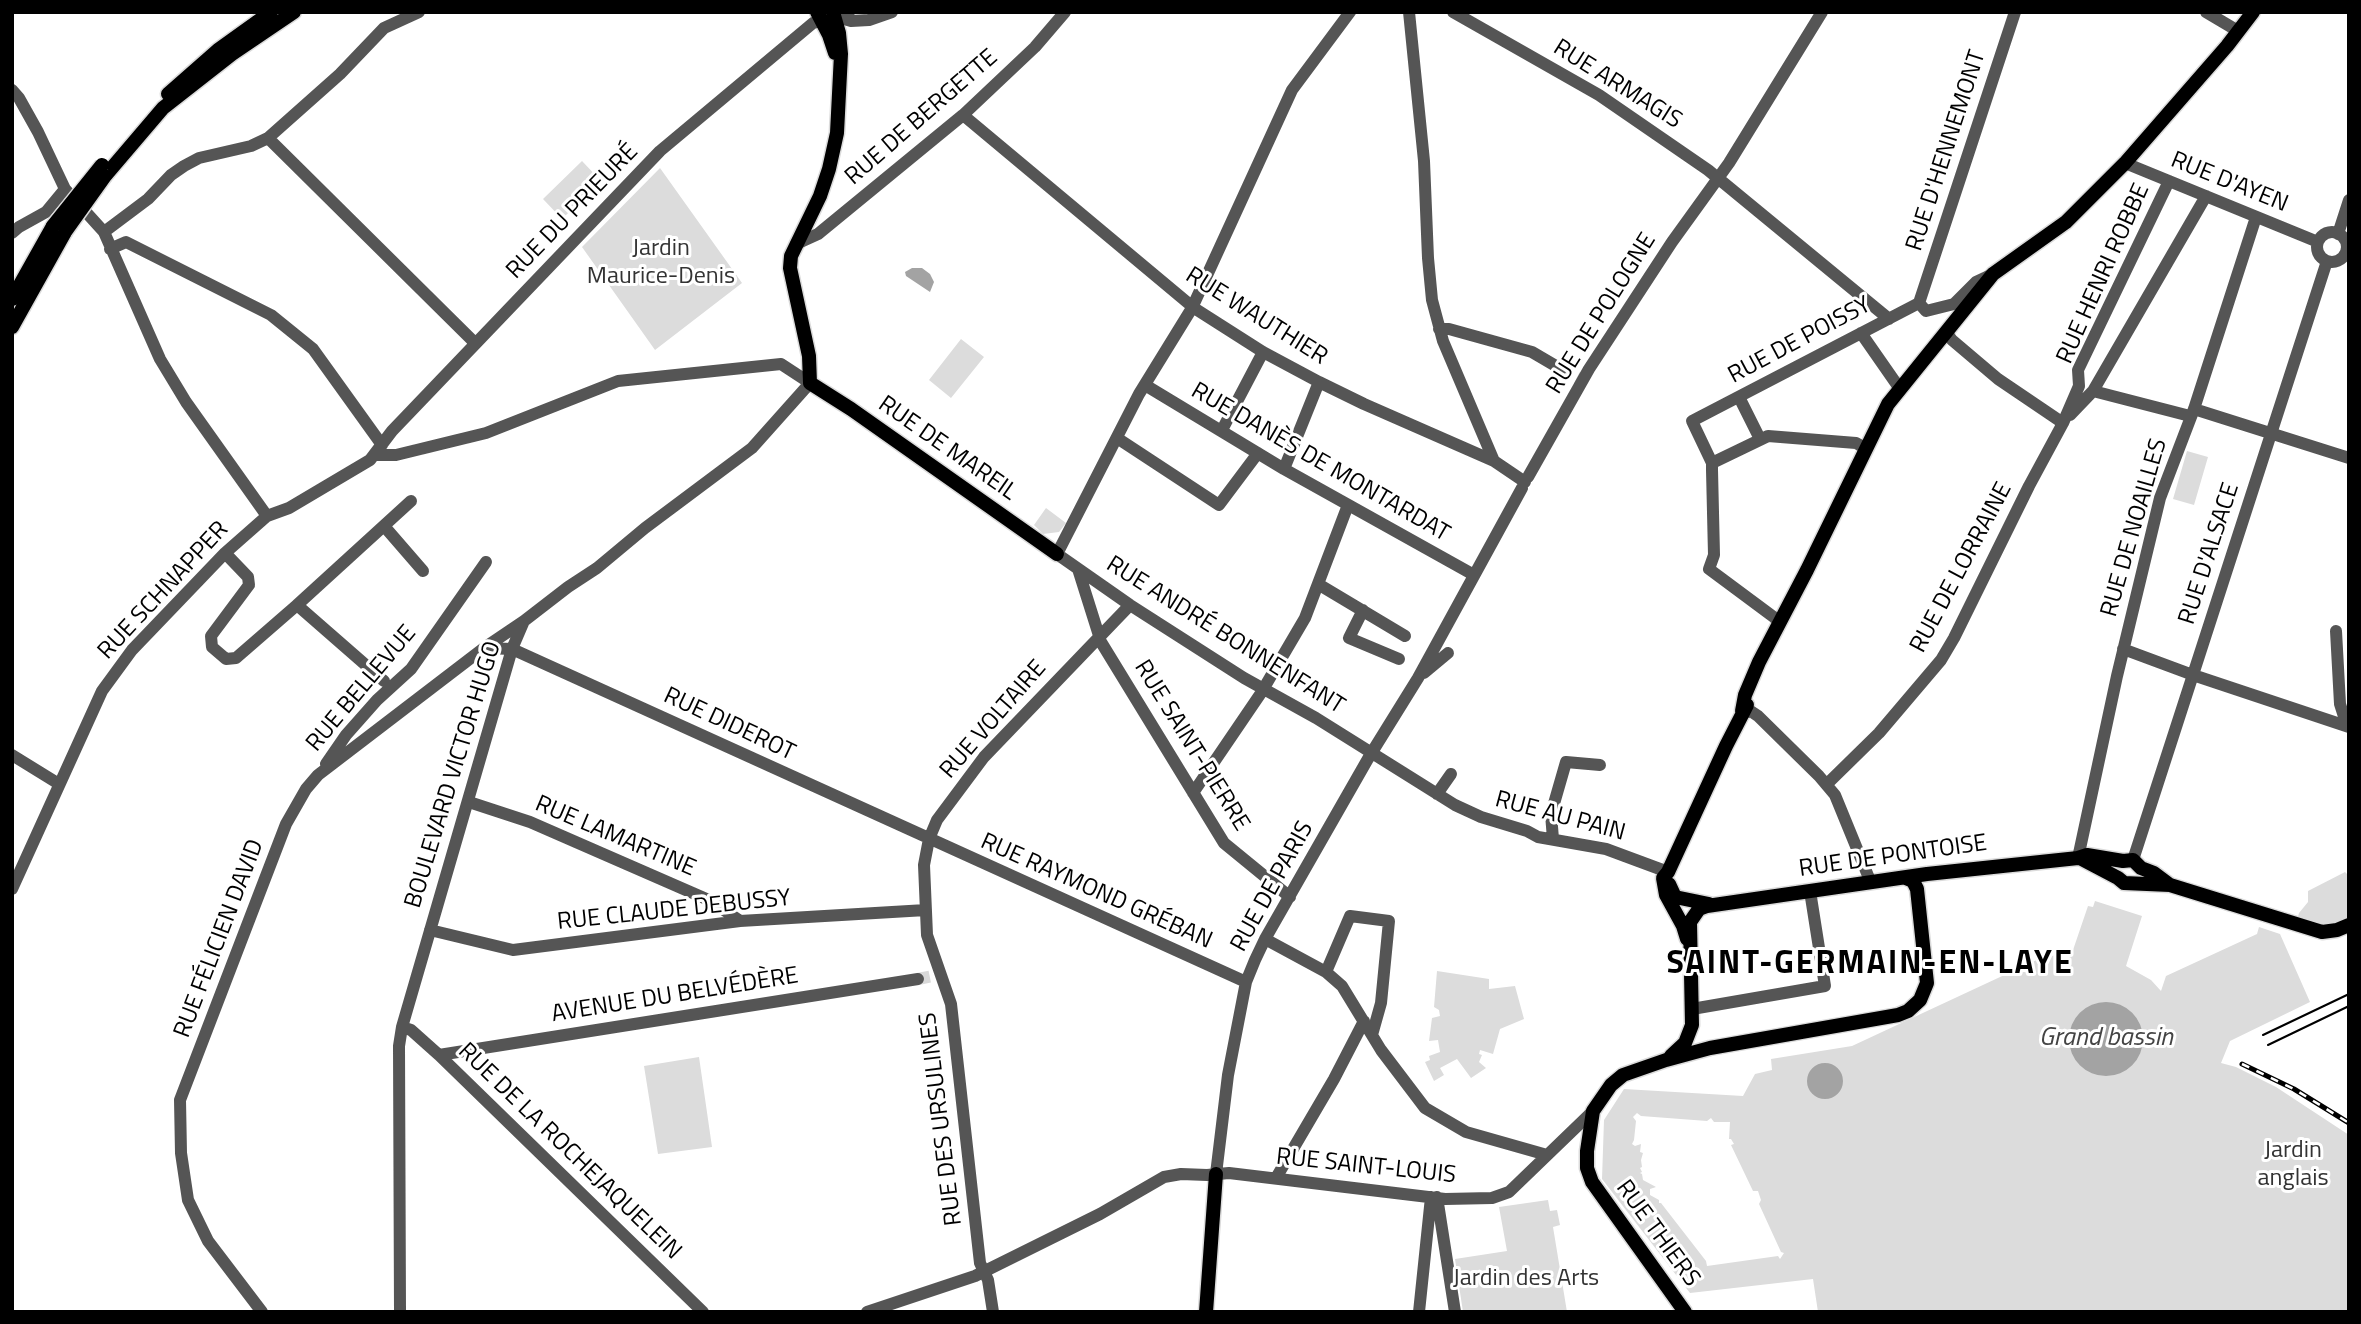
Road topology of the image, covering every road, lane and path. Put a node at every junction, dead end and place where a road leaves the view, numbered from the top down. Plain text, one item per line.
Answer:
1 (271, 12) edge
2 (294, 12) edge
3 (419, 12) edge
4 (849, 12) edge
5 (892, 12) edge
6 (1065, 12) edge
7 (1350, 12) edge
8 (1409, 12) edge
9 (1453, 12) edge
10 (1822, 12) edge
11 (2015, 12) edge
12 (2206, 12) edge
13 (2253, 12) edge
14 (826, 15) edge
15 (2238, 31) junction
16 (12, 90) edge
17 (963, 115) junction
18 (268, 138) junction
19 (2125, 163) junction
20 (104, 170) junction
21 (1718, 178) junction
22 (2169, 181) junction
23 (65, 189) junction
24 (2206, 196) junction
25 (2349, 200) edge
26 (2256, 217) junction
27 (59, 229) junction
28 (104, 232) junction
29 (12, 233) edge
30 (2338, 234) junction
31 (2318, 242) junction
32 (796, 244) junction
33 (110, 249) junction
34 (2347, 253) edge
35 (2327, 261) junction
36 (1993, 274) junction
37 (12, 299) edge
38 (1922, 307) junction
39 (1192, 308) junction
40 (1888, 319) junction
41 (12, 327) edge
42 (1439, 329) junction
43 (1946, 332) junction
44 (1861, 333) junction
45 (475, 343) junction
46 (1263, 352) junction
47 (1560, 369) tunnel mouth
48 (1319, 382) junction
49 (810, 383) junction
50 (1145, 385) junction
51 (1900, 389) junction
52 (2093, 391) junction
53 (1739, 397) junction
54 (2192, 413) junction
55 (2063, 423) junction
56 (1222, 430) junction
57 (2271, 433) junction
58 (1117, 438) junction
59 (1760, 439) junction
60 (1865, 447) junction
61 (378, 450) junction
62 (1258, 453) junction
63 (2349, 458) edge
64 (1494, 461) junction
65 (1712, 463) junction
66 (1284, 469) junction
67 (1525, 482) junction
68 (411, 501) dead end
69 (1348, 505) junction
70 (267, 516) junction
71 (384, 526) junction
72 (225, 553) junction
73 (1057, 554) junction
74 (486, 562) dead end
75 (1079, 569) junction
76 (423, 571) dead end
77 (1474, 576) junction
78 (1318, 584) junction
79 (297, 605) junction
80 (1130, 605) junction
81 (1363, 610) junction
82 (524, 621) junction
83 (1780, 628) junction
84 (2336, 631) dead end
85 (1099, 635) junction
86 (1405, 636) dead end
87 (484, 648) junction
88 (512, 649) junction
89 (2123, 649) junction
90 (1448, 653) dead end
91 (1399, 659) dead end
92 (2193, 675) junction
93 (1418, 678) junction
94 (384, 681) dead end
95 (1262, 689) junction
96 (1742, 711) junction
97 (2348, 726) edge
98 (1372, 753) junction
99 (12, 755) edge
100 (1600, 765) dead end
101 (1451, 774) dead end
102 (318, 775) junction
103 (60, 784) junction
104 (1827, 785) junction
105 (1193, 793) junction
106 (1437, 794) junction
107 (469, 802) junction
108 (929, 839) junction
109 (1553, 839) junction
110 (2078, 858) junction
111 (2132, 863) junction
112 (1668, 872) junction
113 (1932, 875) junction
114 (1906, 878) junction
115 (2118, 878) junction
116 (1871, 883) junction
117 (2136, 883) junction
118 (2170, 885) junction
119 (12, 889) edge
120 (1810, 891) junction
121 (1917, 892) junction
122 (1290, 897) junction
123 (1710, 904) junction
124 (926, 910) junction
125 (740, 921) junction
126 (2349, 925) edge
127 (430, 930) junction
128 (1265, 939) junction
129 (1689, 945) junction
130 (1326, 972) junction
131 (918, 979) tunnel mouth
132 (1246, 982) junction
133 (1692, 1009) junction
134 (1364, 1020) junction
135 (1692, 1025) junction
136 (402, 1027) junction
137 (1372, 1034) junction
138 (1710, 1048) junction
139 (439, 1055) junction
140 (1666, 1060) junction
141 (1592, 1111) junction
142 (1571, 1132) junction
143 (1587, 1151) junction
144 (1547, 1155) junction
145 (1216, 1174) junction
146 (1276, 1178) junction
147 (1434, 1197) junction
148 (984, 1272) junction
149 (262, 1312) edge
150 (400, 1312) edge
151 (703, 1312) edge
152 (867, 1312) edge
153 (993, 1312) edge
154 (1206, 1312) edge
155 (1419, 1312) edge
156 (1455, 1312) edge
157 (1685, 1312) edge

1 - 20 main road
2 - 20 main road
3 - 18 street
4 - 14 street
5 - 14 street
6 - 17 street, RUE DE BERGETTE
7 - 39 street
8 - 42 street
9 - 21 street, RUE ARMAGIS
10 - 21 street, RUE DE POLOGNE
11 - 38 street, RUE D'HENNEMONT
12 - 15 street
13 - 15 main road
14 - 32 main road
14 - 45 street, RUE DU PRIEURÉ
15 - 19 main road
16 - 23 street
17 - 32 street, RUE DE BERGETTE
17 - 39 street, RUE WAUTHIER
18 - 28 street
18 - 45 street
19 - 22 street, RUE D'AYEN
19 - 36 main road
20 - 27 main road, bridge
21 - 40 street, RUE ARMAGIS
21 - 67 street, RUE DE POLOGNE
22 - 24 street, RUE D'AYEN
22 - 55 street, RUE HENRI ROBBE
23 - 28 street
23 - 29 street
24 - 26 street, RUE D'AYEN
24 - 52 street
25 - 30 street
26 - 31 street, RUE D'AYEN
26 - 54 street, RUE DE NOAILLES
27 - 37 main road
27 - 41 main road
28 - 33 street
30 - 31 street
30 - 34 street
31 - 35 street
32 - 49 main road
33 - 61 street
33 - 70 street
34 - 35 street
35 - 57 street, RUE D'ALSACE
36 - 38 street, RUE DE POISSY
36 - 43 main road
38 - 40 street, RUE DE POISSY
39 - 46 street, RUE WAUTHIER
39 - 50 street
40 - 44 street, RUE DE POISSY
42 - 47 street
42 - 64 street
43 - 51 main road
43 - 55 street
44 - 51 street
44 - 53 street, RUE DE POISSY
45 - 61 street, RUE DU PRIEURÉ
46 - 48 street, RUE WAUTHIER
46 - 56 street
48 - 64 street, RUE WAUTHIER
48 - 66 street
49 - 61 street
49 - 73 main road, RUE DE MAREIL
49 - 82 street, BOULEVARD VICTOR HUGO
50 - 56 street, RUE DANÈS DE MONTARDAT
50 - 58 street
51 - 60 main road
52 - 54 street
52 - 55 street
53 - 59 street
53 - 65 street, RUE DE POISSY
54 - 57 street
54 - 89 street, RUE DE NOAILLES
55 - 104 street, RUE DE LORRAINE
56 - 62 street, RUE DANÈS DE MONTARDAT
57 - 63 street
57 - 92 street, RUE D'ALSACE
58 - 62 street
58 - 73 street
59 - 60 street
59 - 65 street
60 - 83 main road
61 - 70 street, RUE SCHNAPPER
62 - 66 street, RUE DANÈS DE MONTARDAT
64 - 67 street, RUE WAUTHIER
65 - 83 street
66 - 69 street, RUE DANÈS DE MONTARDAT
67 - 77 street, RUE DE POLOGNE
68 - 71 street
69 - 77 street, RUE DANÈS DE MONTARDAT
69 - 78 street
70 - 72 street, RUE SCHNAPPER
71 - 76 street
71 - 79 street
72 - 79 street
72 - 103 street, RUE SCHNAPPER
73 - 75 street, RUE ANDRÉ BONNENFANT
74 - 102 street, RUE BELLEVUE
75 - 80 street, RUE ANDRÉ BONNENFANT
75 - 85 street, RUE SAINT-PIERRE
77 - 93 street, RUE DE POLOGNE
78 - 81 street
78 - 95 street
79 - 94 street
80 - 85 street, RUE VOLTAIRE
80 - 95 street, RUE ANDRÉ BONNENFANT
81 - 86 street
81 - 91 street
82 - 87 street, RUE FÉLICIEN DAVID
82 - 88 street, BOULEVARD VICTOR HUGO
83 - 96 main road
84 - 97 street
85 - 105 street, RUE SAINT-PIERRE
85 - 108 street, RUE VOLTAIRE
87 - 88 street
87 - 102 street, RUE FÉLICIEN DAVID
88 - 107 street, BOULEVARD VICTOR HUGO
88 - 108 street, RUE DIDEROT
89 - 92 street
89 - 110 street, RUE DE NOAILLES
90 - 93 street
92 - 97 street
92 - 111 street, RUE D'ALSACE
93 - 98 street, RUE DE PARIS
95 - 98 street, RUE ANDRÉ BONNENFANT
95 - 105 street
96 - 104 street
96 - 112 main road
98 - 106 street, RUE AU PAIN
98 - 122 street, RUE DE PARIS
99 - 103 street
100 - 109 street
101 - 106 street
102 - 149 street, RUE FÉLICIEN DAVID
103 - 119 street, RUE SCHNAPPER
104 - 116 street
105 - 122 street, RUE SAINT-PIERRE
106 - 109 street, RUE AU PAIN
107 - 125 street, RUE LAMARTINE
107 - 127 street, BOULEVARD VICTOR HUGO
108 - 124 street, RUE DES URSULINES
108 - 132 street, RUE RAYMOND GRÉBAN
109 - 112 street, RUE AU PAIN
110 - 111 main road, RUE DE PONTOISE
110 - 113 main road, RUE DE PONTOISE
110 - 115 main road
111 - 115 main road
111 - 117 main road
111 - 118 main road, RUE DE PONTOISE
112 - 123 main road, RUE DE PONTOISE
112 - 129 main road
113 - 114 main road, RUE DE PONTOISE
113 - 121 main road
114 - 116 main road, RUE DE PONTOISE
114 - 121 main road
115 - 117 main road
116 - 120 main road, RUE DE PONTOISE
117 - 118 main road, RUE DE PONTOISE
118 - 126 main road, RUE DE PONTOISE
120 - 123 main road, RUE DE PONTOISE
120 - 133 street
121 - 138 main road
122 - 128 street, RUE DE PARIS
123 - 129 main road
124 - 125 street, RUE CLAUDE DEBUSSY
124 - 148 street, RUE DES URSULINES
125 - 127 street, RUE CLAUDE DEBUSSY
127 - 136 street, BOULEVARD VICTOR HUGO
128 - 130 street
128 - 132 street, RUE DE PARIS
129 - 133 main road
130 - 134 street
130 - 137 street
131 - 139 street, AVENUE DU BELVÉDÈRE
132 - 145 street, RUE DE PARIS
133 - 135 main road
134 - 137 street
134 - 146 street
135 - 138 main road
135 - 140 main road
136 - 139 street, RUE DE LA ROCHEJAQUELEIN
136 - 150 street, BOULEVARD VICTOR HUGO
137 - 144 street
138 - 140 main road
139 - 151 street, RUE DE LA ROCHEJAQUELEIN
140 - 141 main road
141 - 142 street
141 - 143 main road
142 - 143 street
142 - 144 street
143 - 157 main road, RUE THIERS
144 - 147 street, RUE SAINT-LOUIS
145 - 146 street, RUE SAINT-LOUIS
145 - 148 street, RUE SAINT-LOUIS
145 - 154 main road
146 - 147 street, RUE SAINT-LOUIS
147 - 155 street
147 - 156 street
148 - 152 street, RUE SAINT-LOUIS
148 - 153 street, RUE DES URSULINES

